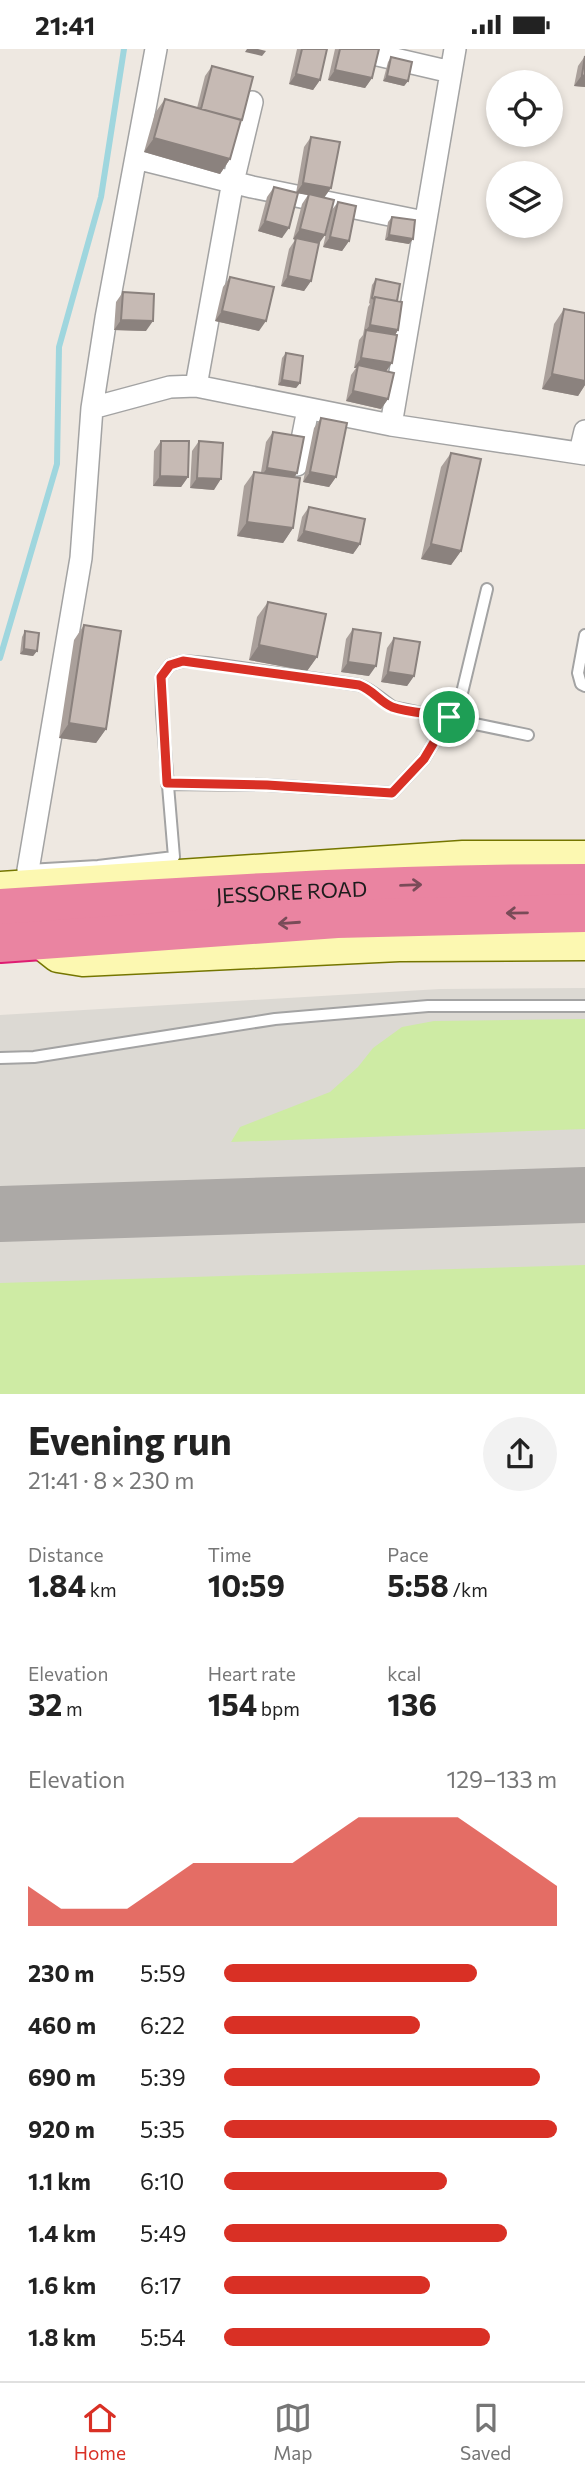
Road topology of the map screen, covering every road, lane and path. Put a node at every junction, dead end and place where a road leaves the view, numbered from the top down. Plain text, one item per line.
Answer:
1 (156, 49) edge
2 (352, 49) edge
3 (455, 49) edge
4 (451, 72) junction
5 (252, 102) edge
6 (136, 158) junction
7 (232, 187) junction
8 (424, 222) junction
9 (196, 386) junction
10 (92, 408) junction
11 (308, 409) junction
12 (391, 425) junction
13 (585, 431) edge
14 (582, 453) edge
15 (295, 481) edge
16 (488, 589) dead end
17 (585, 635) edge
18 (585, 686) edge
19 (449, 717) junction
20 (528, 735) dead end
21 (167, 783) junction
22 (585, 857) edge
23 (585, 883) edge
24 (0, 888) edge
25 (36, 900) junction
26 (0, 908) edge
27 (585, 913) edge
28 (0, 943) edge
29 (585, 944) edge
30 (585, 1006) edge
31 (0, 1058) edge

1 - 6 street
2 - 4 street
3 - 4 street
4 - 8 street
5 - 7 street
6 - 7 street
6 - 10 street
7 - 8 street
7 - 9 street
8 - 12 street
9 - 10 street
9 - 11 street
10 - 25 street
11 - 12 street
11 - 15 street
12 - 14 street
13 - 14 street
16 - 19 lane
17 - 18 lane
19 - 20 lane
19 - 21 lane
19 - 21 lane
21 - 25 lane
22 - 25 street
25 -> 23 highway, JESSORE ROAD
24 - 25 street
25 - 26 highway, JESSORE ROAD
27 -> 25 highway
25 - 28 highway
25 - 29 street
30 - 31 lane

